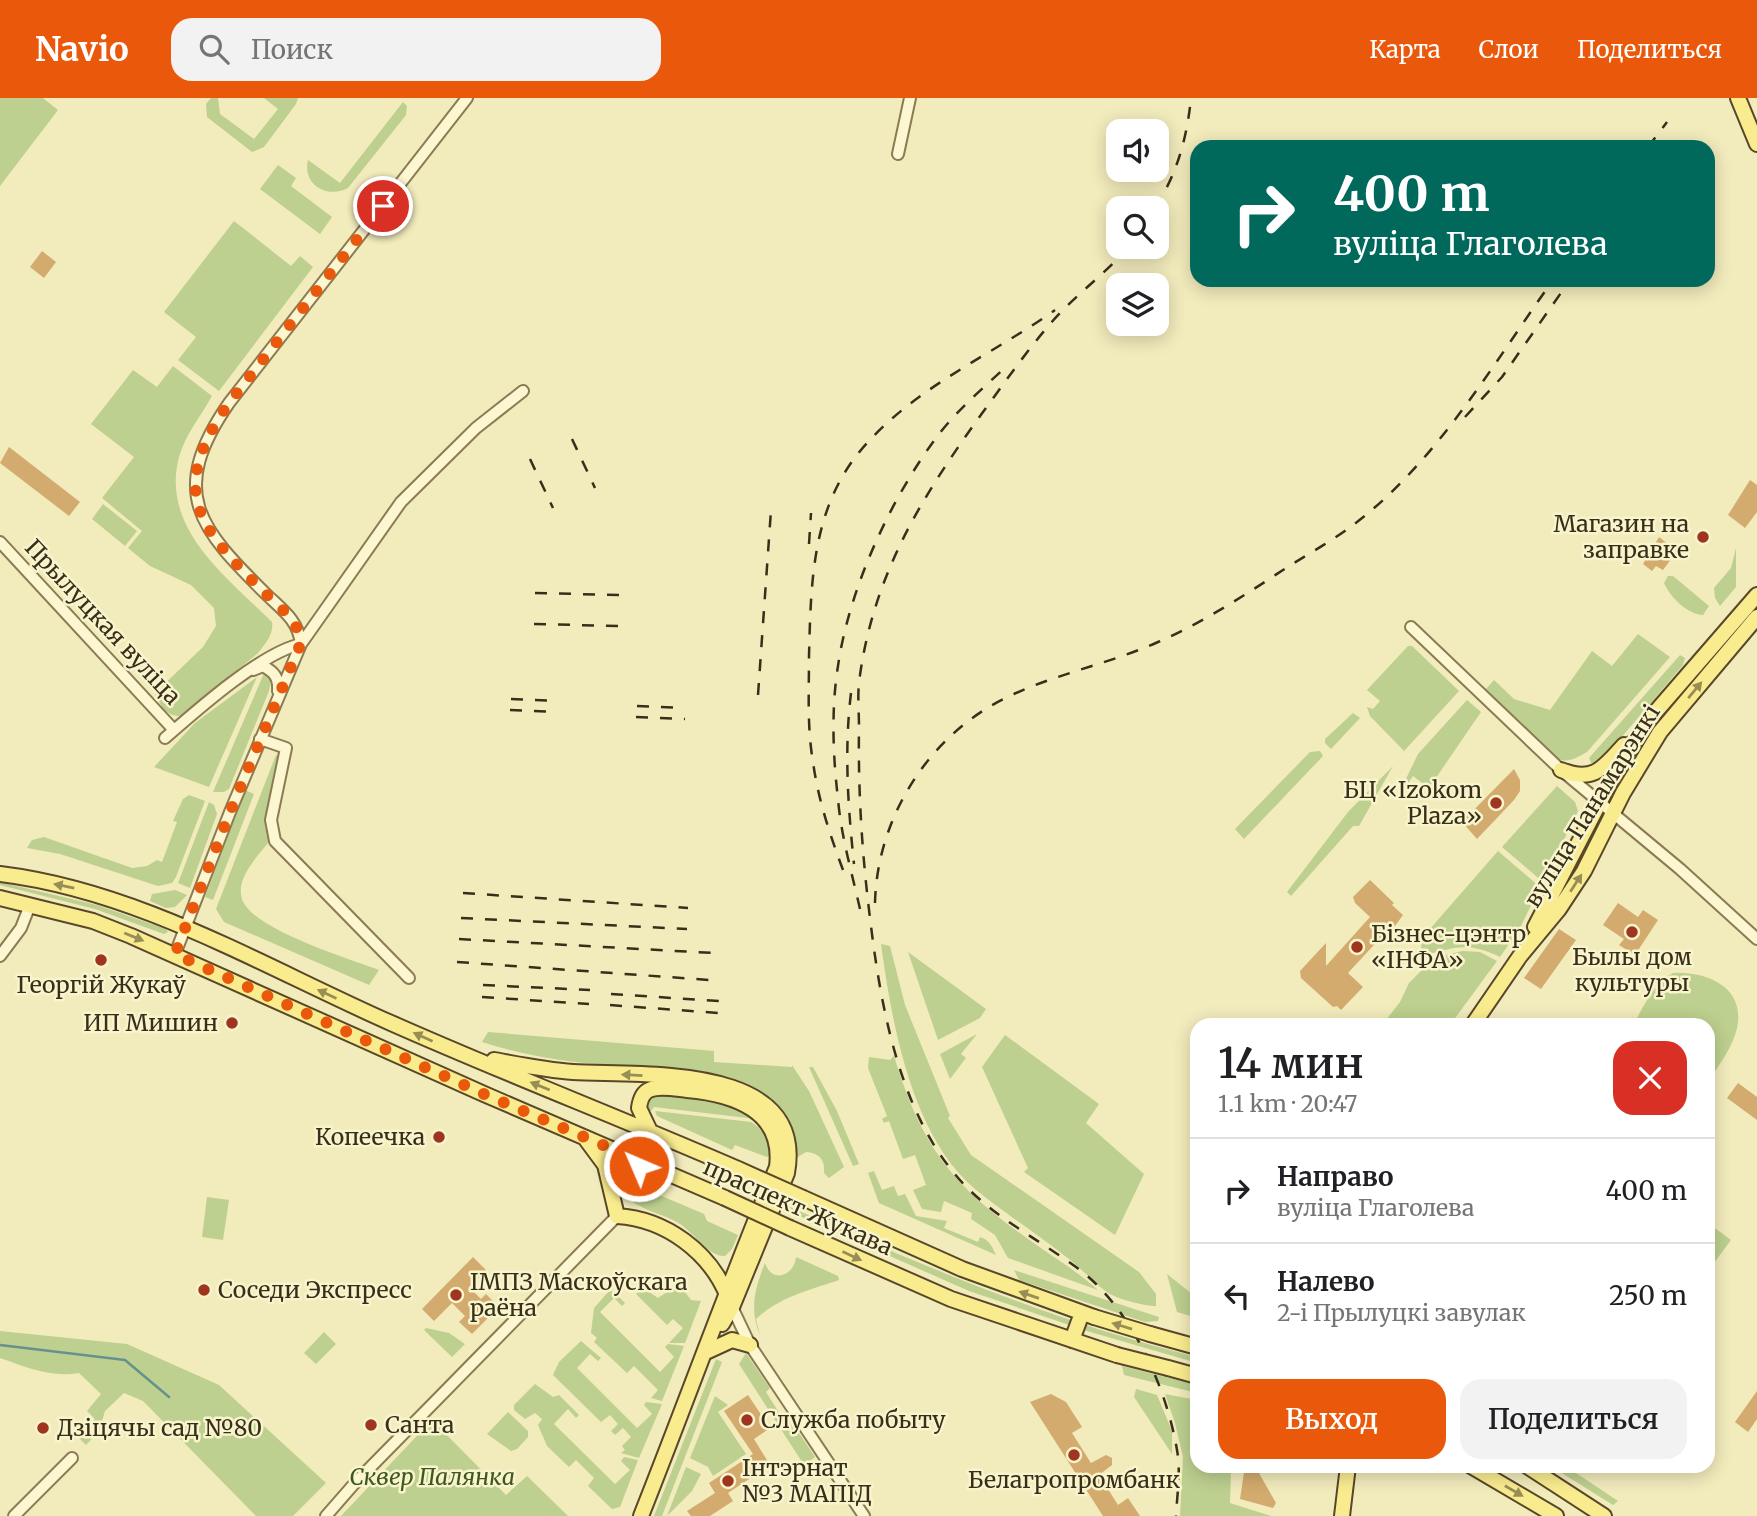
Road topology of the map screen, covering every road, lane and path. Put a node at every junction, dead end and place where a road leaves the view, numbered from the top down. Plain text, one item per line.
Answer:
1 (467, 98) edge
2 (910, 98) edge
3 (1738, 98) edge
4 (1757, 144) edge
5 (898, 154) dead end
6 (523, 391) dead end
7 (0, 542) edge
8 (1757, 596) edge
9 (1757, 617) edge
10 (1411, 627) dead end
11 (301, 643) junction
12 (249, 671) junction
13 (277, 697) junction
14 (1652, 716) junction
15 (174, 730) junction
16 (165, 738) dead end
17 (260, 739) junction
18 (1561, 770) junction
19 (1599, 803) junction
20 (1612, 814) junction
21 (0, 864) edge
22 (0, 874) edge
23 (24, 877) junction
24 (0, 898) edge
25 (27, 904) junction
26 (0, 905) edge
27 (185, 929) junction
28 (1757, 939) edge
29 (175, 954) junction
30 (0, 956) edge
31 (1520, 956) junction
32 (410, 978) dead end
33 (1477, 1018) edge
34 (458, 1053) junction
35 (649, 1129) junction
36 (582, 1135) junction
37 (650, 1165) junction
38 (612, 1193) junction
39 (617, 1216) junction
40 (735, 1269) junction
41 (717, 1273) junction
42 (741, 1284) junction
43 (726, 1292) junction
44 (732, 1307) junction
45 (1088, 1315) junction
46 (1072, 1340) junction
47 (750, 1345) junction
48 (1190, 1345) edge
49 (706, 1352) junction
50 (1190, 1374) edge
51 (72, 1458) dead end
52 (1347, 1473) edge
53 (1483, 1473) edge
54 (1538, 1473) edge
55 (348, 1490) junction
56 (14, 1516) edge
57 (316, 1516) edge
58 (326, 1516) edge
59 (641, 1516) edge
60 (864, 1516) edge
61 (1342, 1516) edge
62 (1556, 1516) edge
63 (1604, 1516) edge

1 - 11 street
2 - 5 street
3 - 4 main road
6 - 11 street
7 - 15 street, Прылуцкая вуліца
8 - 14 main road, вуліца Панамарэнкі
20 -> 9 main road, вуліца Панамарэнкі
10 - 18 street
11 - 12 street
11 - 13 street
12 - 13 street
12 - 15 street
13 - 17 street
14 - 18 main road
14 - 19 main road, вуліца Панамарэнкі
15 - 16 street
17 - 27 street
17 - 32 street
18 - 19 street
19 - 20 street
19 - 31 main road, вуліца Панамарэнкі
20 - 28 street
31 -> 20 main road, вуліца Панамарэнкі
21 - 23 main road
22 - 23 main road, праспект Жукава
27 -> 23 main road, праспект Жукава
24 - 25 main road, праспект Жукава
25 - 26 main road
25 -> 29 main road, праспект Жукава
25 - 30 street
27 - 29 street
34 -> 27 main road, праспект Жукава
29 - 36 main road, праспект Жукава
31 - 33 main road, вуліца Панамарэнкі
35 -> 34 main road, праспект Жукава
42 -> 34 main road
35 - 40 main road
45 -> 35 main road, праспект Жукава, bridge
36 - 37 main road, праспект Жукава
36 - 38 main road
37 - 38 main road
37 -> 46 main road, праспект Жукава, bridge
38 - 39 main road
39 - 41 main road
39 - 55 street
40 - 41 main road
40 - 43 main road
41 - 43 main road
42 - 43 main road
42 - 44 main road
43 - 44 main road
43 - 49 main road
44 - 47 street
44 - 49 main road
45 - 46 main road
48 -> 45 main road, праспект Жукава, bridge
46 - 50 main road, праспект Жукава, bridge
47 - 49 main road
47 - 60 street
49 - 59 main road
51 - 56 street
52 - 61 main road
53 -> 62 main road
54 - 63 main road
55 - 57 street
55 - 58 street

